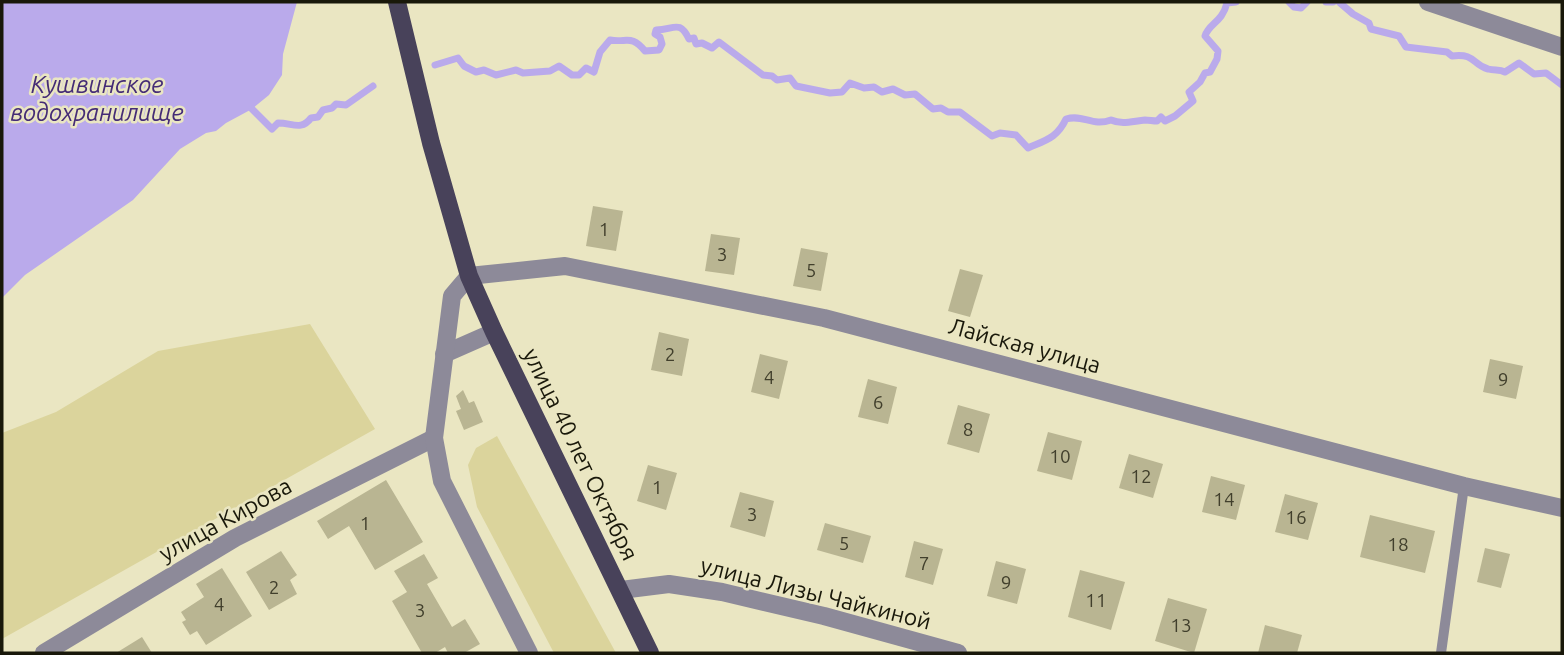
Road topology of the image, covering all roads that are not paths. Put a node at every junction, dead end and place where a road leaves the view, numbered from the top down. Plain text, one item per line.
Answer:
1 (397, 2) edge
2 (1428, 2) edge
3 (1562, 47) edge
4 (470, 276) junction
5 (494, 332) junction
6 (444, 354) junction
7 (434, 438) junction
8 (1464, 486) junction
9 (1562, 508) edge
10 (621, 590) junction
11 (44, 653) edge
12 (529, 653) edge
13 (650, 653) edge
14 (958, 653) edge
15 (1441, 653) edge

1 - 4 main road, улица 40 лет Октября
2 - 3 street
4 - 5 main road, улица 40 лет Октября
4 - 6 street
4 - 8 street, Лайская улица
5 - 6 street
5 - 10 main road, улица 40 лет Октября
6 - 7 street
7 - 11 street, улица Кирова
7 - 12 street
8 - 9 street, Лайская улица
8 - 15 lane
10 - 13 main road, улица 40 лет Октября
10 - 14 street, улица Лизы Чайкиной

